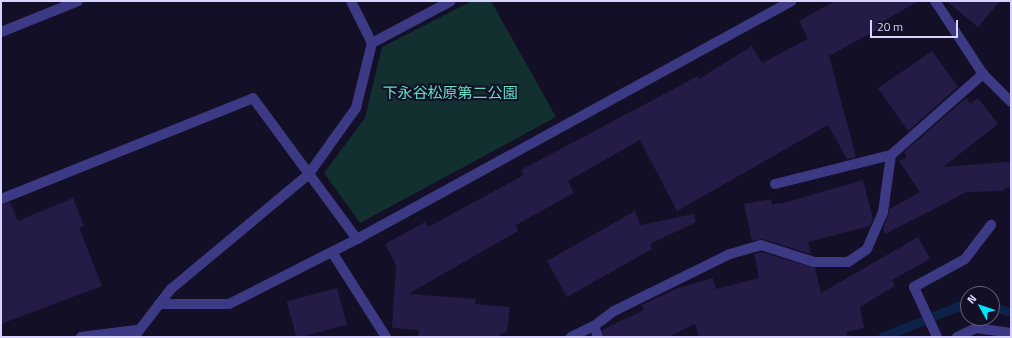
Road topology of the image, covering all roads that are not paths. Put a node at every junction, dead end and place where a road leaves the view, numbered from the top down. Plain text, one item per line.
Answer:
1 (78, 1) edge
2 (352, 1) edge
3 (451, 1) edge
4 (791, 1) edge
5 (935, 1) edge
6 (1, 32) edge
7 (372, 42) junction
8 (983, 74) junction
9 (1011, 102) edge
10 (891, 155) junction
11 (308, 175) junction
12 (775, 184) dead end
13 (1, 200) edge
14 (991, 225) dead end
15 (357, 239) junction
16 (332, 252) junction
17 (159, 304) junction
18 (594, 326) junction
19 (136, 333) edge
20 (1011, 333) edge
21 (936, 334) edge
22 (81, 337) edge
23 (386, 337) edge
24 (571, 337) edge
25 (598, 337) edge
26 (957, 337) edge

1 - 6 street
2 - 7 street
3 - 7 street
4 - 15 street
5 - 8 street
7 - 11 street
8 - 9 street
8 - 10 street
10 - 12 street
10 - 18 street
11 - 13 street
11 - 15 street
11 - 17 street
14 - 21 street
15 - 16 street
16 - 17 street
16 - 23 street
17 - 19 street
18 - 24 street
18 - 25 street
19 - 22 street
20 - 26 street

